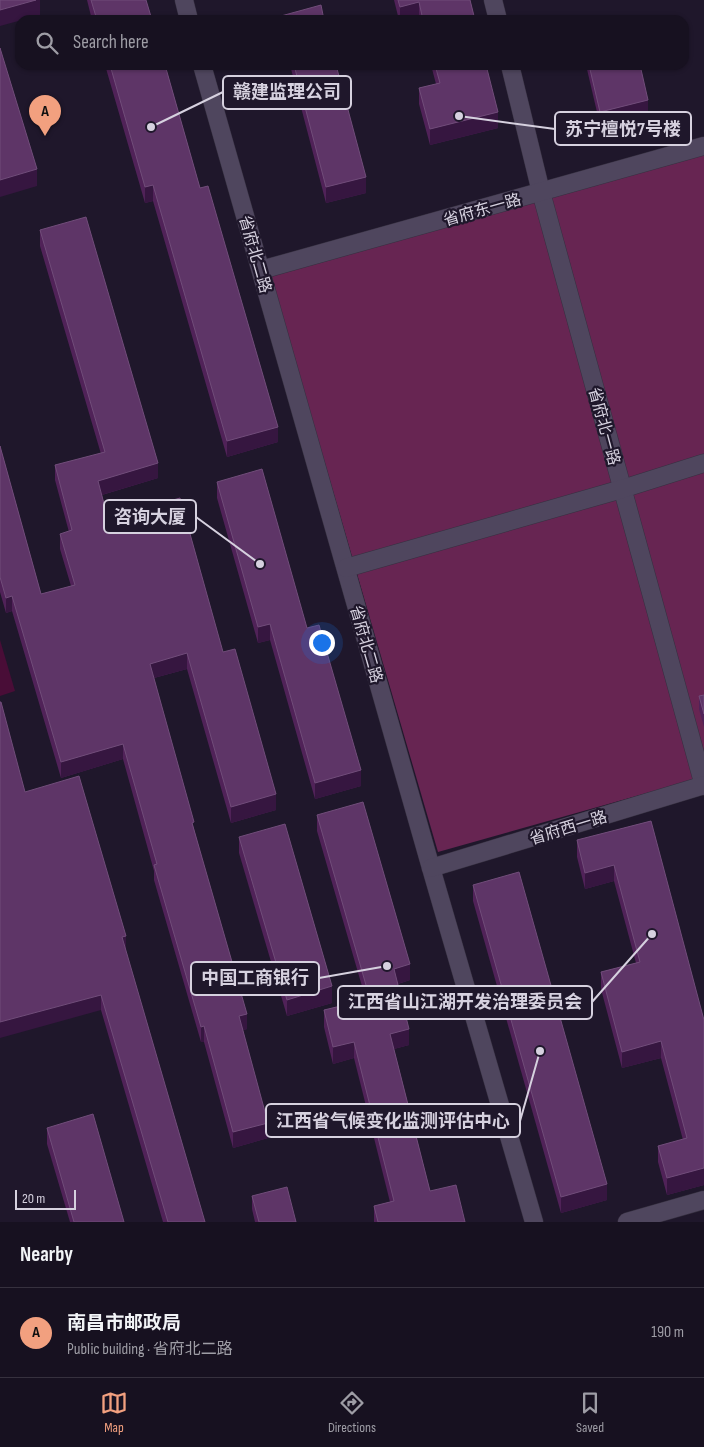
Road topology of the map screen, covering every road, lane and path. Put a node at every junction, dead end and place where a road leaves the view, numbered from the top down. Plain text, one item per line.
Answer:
1 (184, 0) edge
2 (493, 0) edge
3 (188, 15) edge
4 (497, 15) edge
5 (203, 70) edge
6 (511, 70) edge
7 (704, 146) edge
8 (541, 192) junction
9 (261, 270) junction
10 (704, 463) edge
11 (622, 489) junction
12 (346, 568) junction
13 (704, 785) edge
14 (431, 868) junction
15 (704, 1200) edge
16 (534, 1222) edge
17 (627, 1222) edge

1 - 3 street
2 - 4 street
5 - 9 street, 省府北二路
6 - 8 street, 省府北一路
7 - 8 street, 省府东一路
8 - 9 street, 省府东一路
8 - 11 street, 省府北一路
9 - 12 street, 省府北二路
10 - 11 street
11 - 12 street
11 - 13 street, 省府北一路
12 - 14 street, 省府北二路
13 - 14 street, 省府西一路
14 - 16 street, 省府北二路
15 - 17 street

